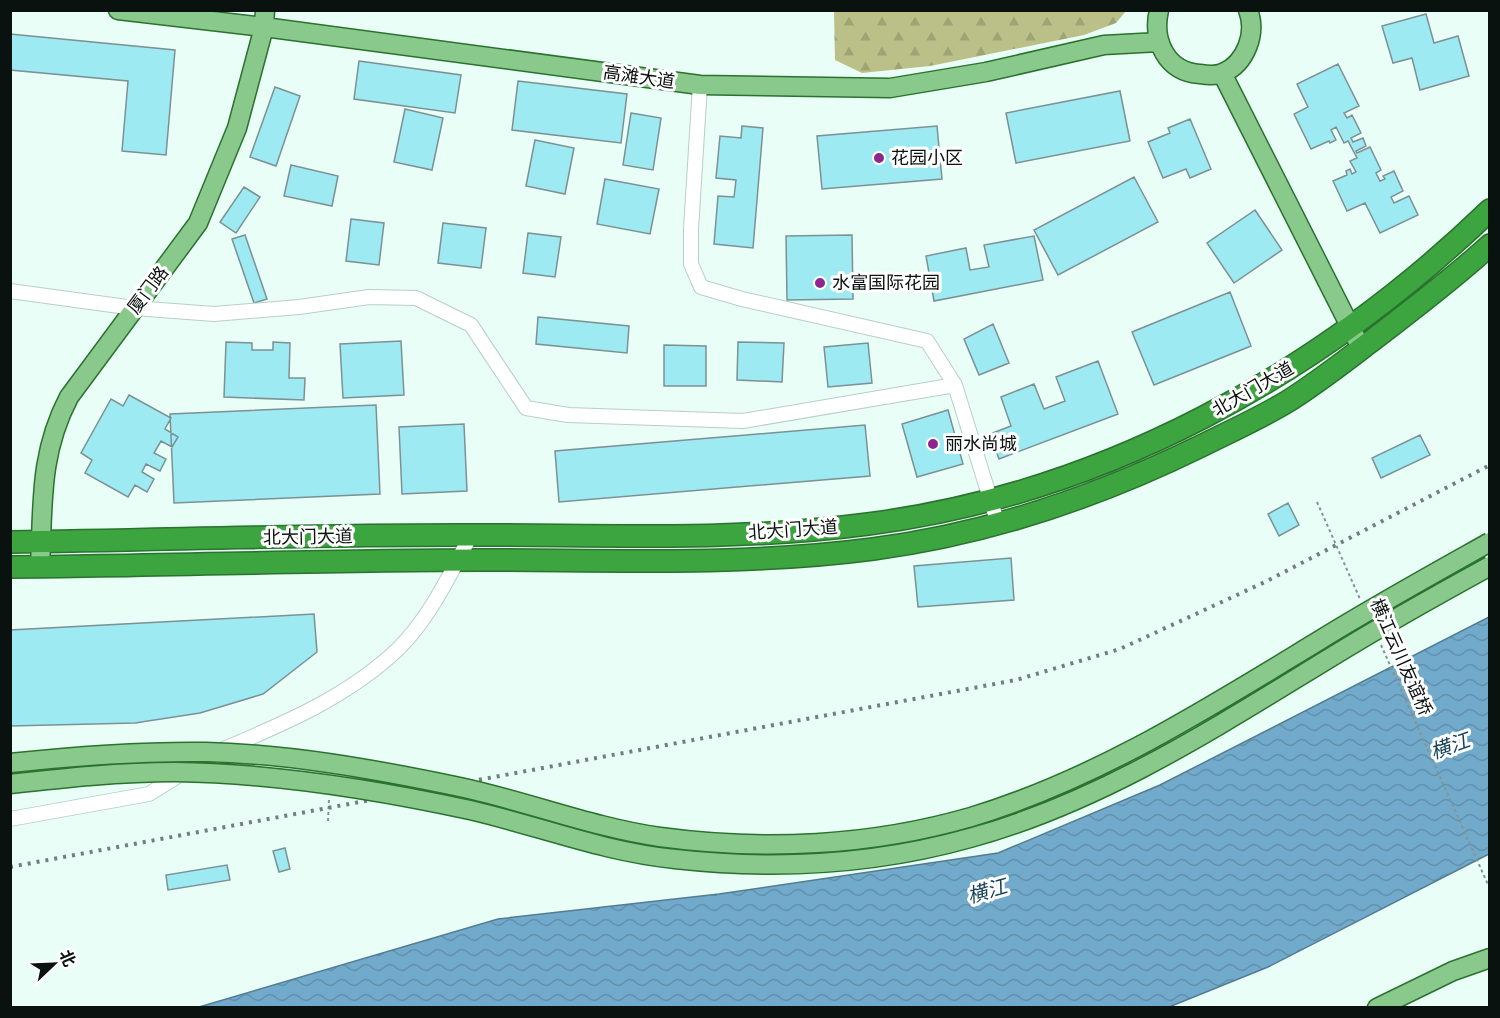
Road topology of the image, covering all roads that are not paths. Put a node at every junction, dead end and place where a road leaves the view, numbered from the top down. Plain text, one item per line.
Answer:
1 (118, 10) edge
2 (1159, 10) edge
3 (1254, 13) edge
4 (265, 19) edge
5 (1159, 42) junction
6 (1222, 73) junction
7 (700, 85) junction
8 (1490, 210) edge
9 (1490, 245) edge
10 (10, 291) edge
11 (134, 308) junction
12 (1349, 326) junction
13 (1361, 348) junction
14 (955, 385) junction
15 (991, 500) junction
16 (998, 524) junction
17 (471, 535) junction
18 (10, 542) edge
19 (41, 542) junction
20 (1490, 542) edge
21 (457, 560) junction
22 (1490, 566) edge
23 (10, 567) edge
24 (40, 567) junction
25 (216, 752) junction
26 (10, 763) edge
27 (10, 785) edge
28 (10, 819) edge
29 (1490, 958) edge
30 (1377, 1008) edge

1 - 4 main road, 高滩大道
2 - 5 main road
3 - 6 main road
4 - 7 main road, 高滩大道
4 - 11 main road, 厦门路
5 - 6 main road
5 - 7 main road, 高滩大道
6 - 12 main road
7 - 14 street
8 - 12 highway, 北大门大道
9 - 13 highway, 北大门大道
10 - 11 street
11 - 14 street
11 - 19 main road, 厦门路
12 - 13 main road
12 - 15 highway, 北大门大道
13 - 16 highway, 北大门大道
14 - 15 street
15 - 16 street
15 - 17 highway, 北大门大道
16 - 21 highway, 北大门大道
17 - 19 highway, 北大门大道
17 - 21 street
18 - 19 highway, 北大门大道
19 - 24 main road, 厦门路
20 - 26 main road, bridge
21 - 24 highway, 北大门大道
21 - 25 street
22 - 27 main road, bridge
23 - 24 highway, 北大门大道
25 - 27 street
25 - 28 street
29 - 30 main road

